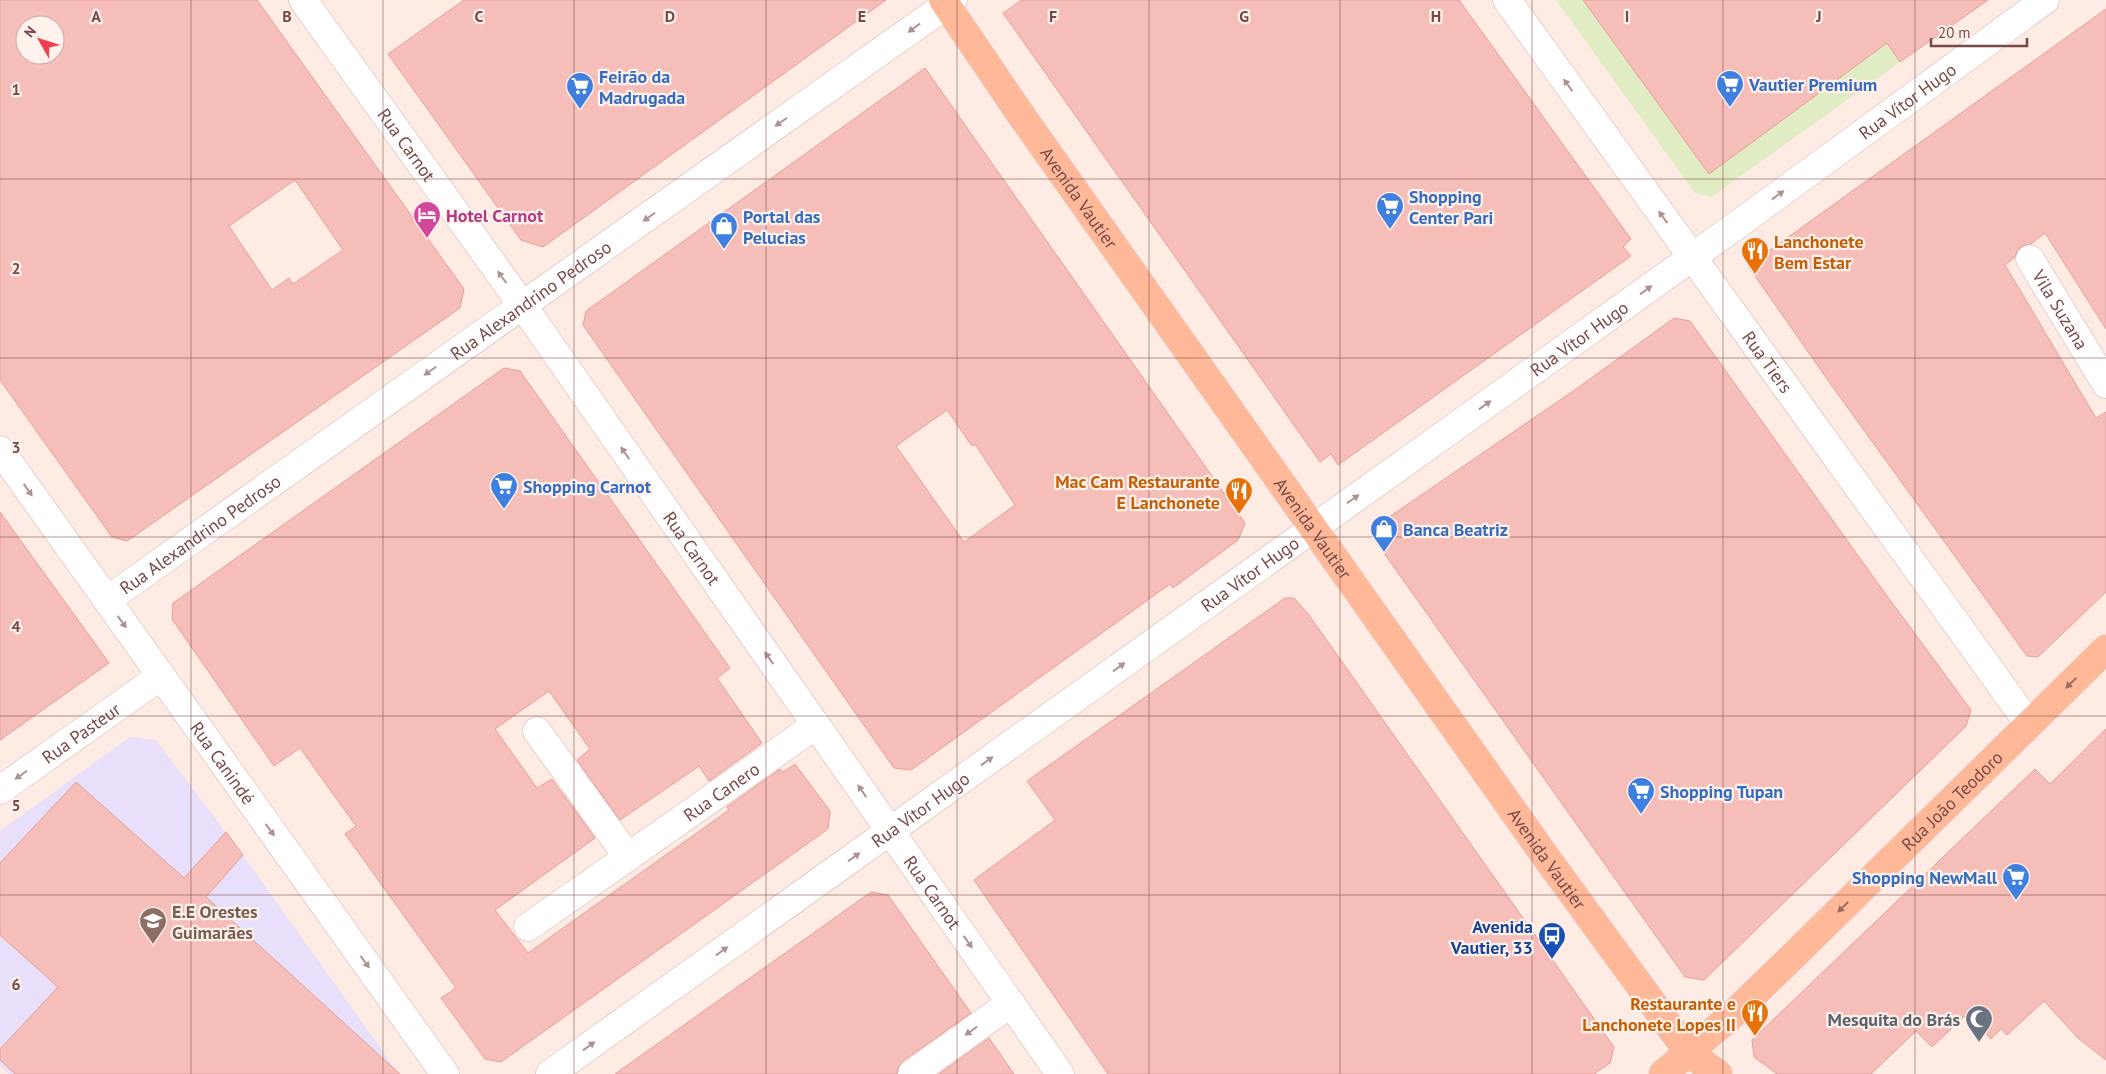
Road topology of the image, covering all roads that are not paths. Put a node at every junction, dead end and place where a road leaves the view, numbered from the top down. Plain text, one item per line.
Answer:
1 (303, 0) edge
2 (1507, 0) edge
3 (2045, 0) edge
4 (948, 2) edge
5 (1692, 257) junction
6 (2030, 259) dead end
7 (523, 306) junction
8 (2106, 384) edge
9 (0, 450) edge
10 (1313, 528) junction
11 (106, 600) junction
12 (2106, 649) edge
13 (161, 676) junction
14 (2029, 724) junction
15 (816, 725) junction
16 (538, 731) dead end
17 (0, 790) edge
18 (890, 830) junction
19 (628, 857) junction
20 (528, 927) dead end
21 (1011, 1003) junction
22 (1689, 1053) junction
23 (445, 1074) edge
24 (550, 1074) edge
25 (912, 1074) edge
26 (1060, 1074) edge
27 (1663, 1074) edge
28 (1718, 1074) edge

7 -> 1 street, Rua Carnot
5 -> 2 street, Rua Tiers
5 -> 3 street, Rua Vítor Hugo
4 -> 7 street, Rua Alexandrino Pedroso
4 - 10 main road, Avenida Vautier
10 -> 5 street, Rua Vítor Hugo
5 - 14 street, Rua Tiers
6 - 8 street, Vila Suzana
7 -> 11 street, Rua Alexandrino Pedroso
15 -> 7 street, Rua Carnot
9 -> 11 street, Rua Canindé
18 -> 10 street, Rua Vítor Hugo
10 - 22 main road, Avenida Vautier
11 -> 13 street, Rua Canindé
12 -> 14 main road, Rua João Teodoro
13 -> 17 street, Rua Pasteur
13 -> 23 street, Rua Canindé
14 -> 22 main road, Rua João Teodoro
18 -> 15 street, Rua Carnot
15 - 19 street, Rua Canero
16 - 19 street
18 -> 21 street, Rua Carnot
24 -> 18 street, Rua Vítor Hugo
19 - 20 street, Rua Canero
21 -> 25 street
21 - 26 street, Rua Carnot
22 - 27 main road, Rua João Teodoro
22 - 28 main road, Avenida Vautier

